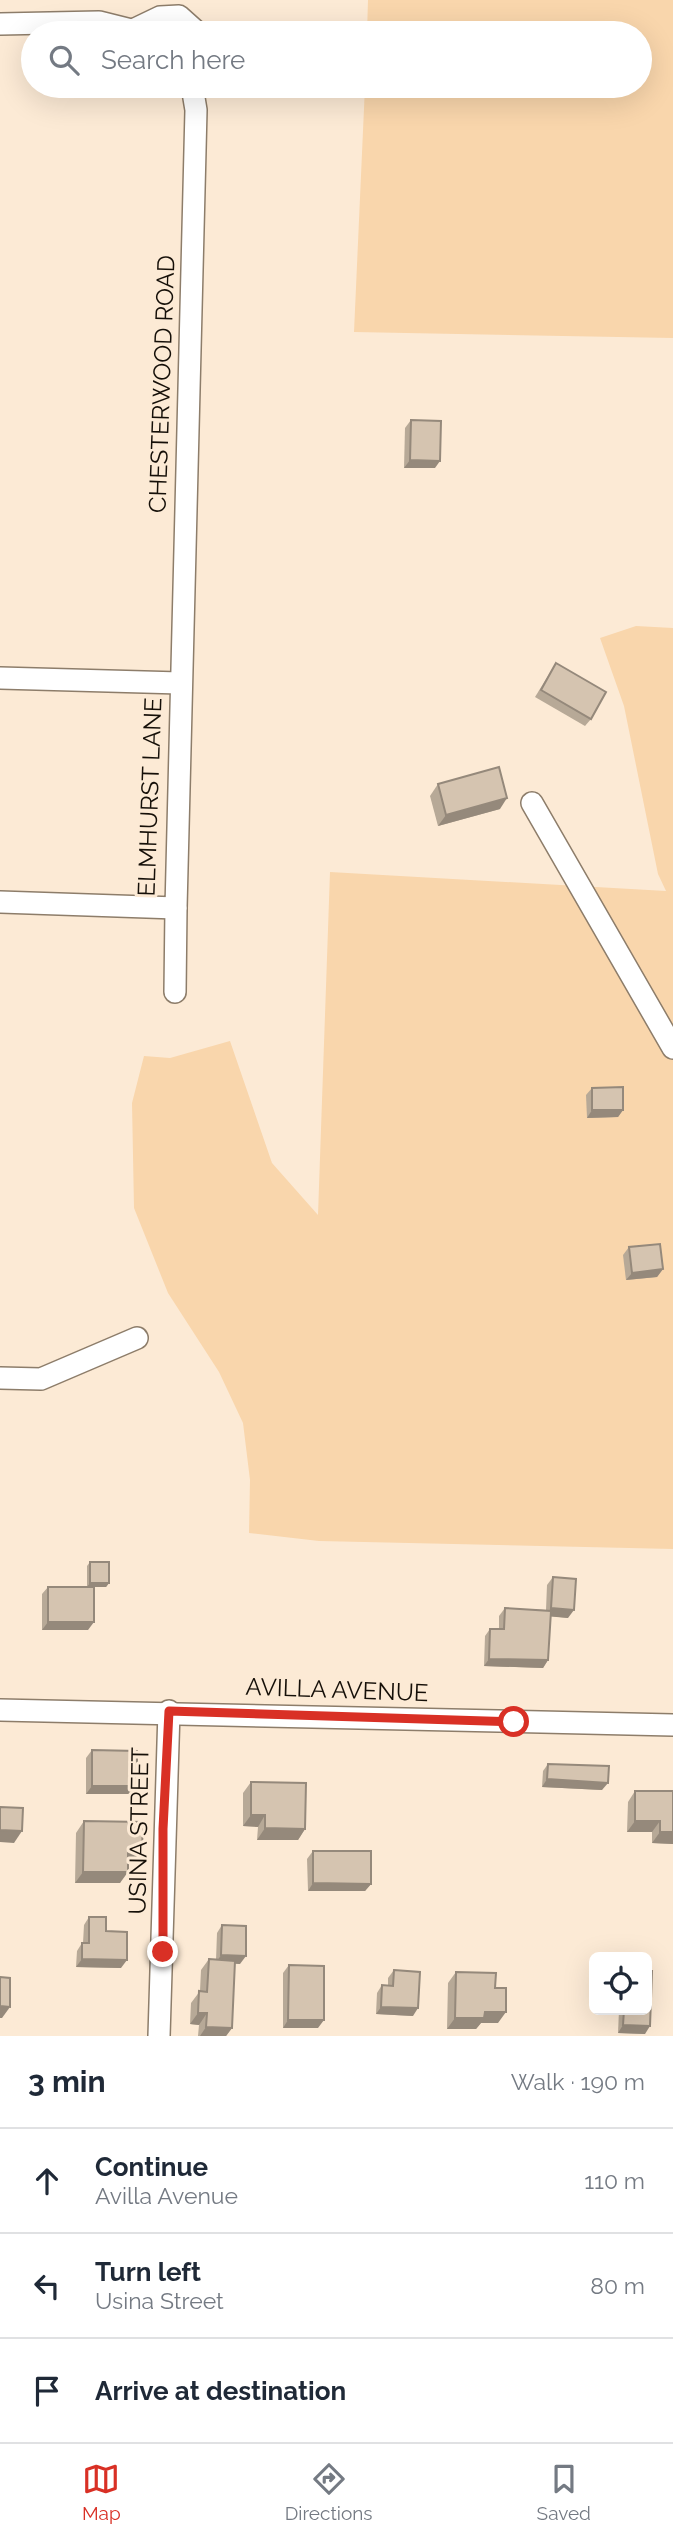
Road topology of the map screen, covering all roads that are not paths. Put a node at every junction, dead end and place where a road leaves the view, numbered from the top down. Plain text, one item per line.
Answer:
1 (154, 21) edge
2 (185, 21) edge
3 (0, 23) edge
4 (21, 23) edge
5 (194, 98) edge
6 (0, 678) edge
7 (180, 683) junction
8 (532, 803) dead end
9 (0, 902) edge
10 (176, 908) junction
11 (175, 992) dead end
12 (673, 1048) edge
13 (138, 1338) dead end
14 (0, 1378) edge
15 (0, 1710) edge
16 (169, 1711) junction
17 (673, 1725) edge
18 (159, 2036) edge

1 - 2 street
3 - 4 street
5 - 7 street, CHESTERWOOD ROAD
6 - 7 street
7 - 10 street, ELMHURST LANE
8 - 12 street
9 - 10 street, ELMHURST LANE
10 - 11 street
13 - 14 street
15 - 16 street, AVILLA AVENUE
16 - 17 street, AVILLA AVENUE
16 - 18 street, USINA STREET

